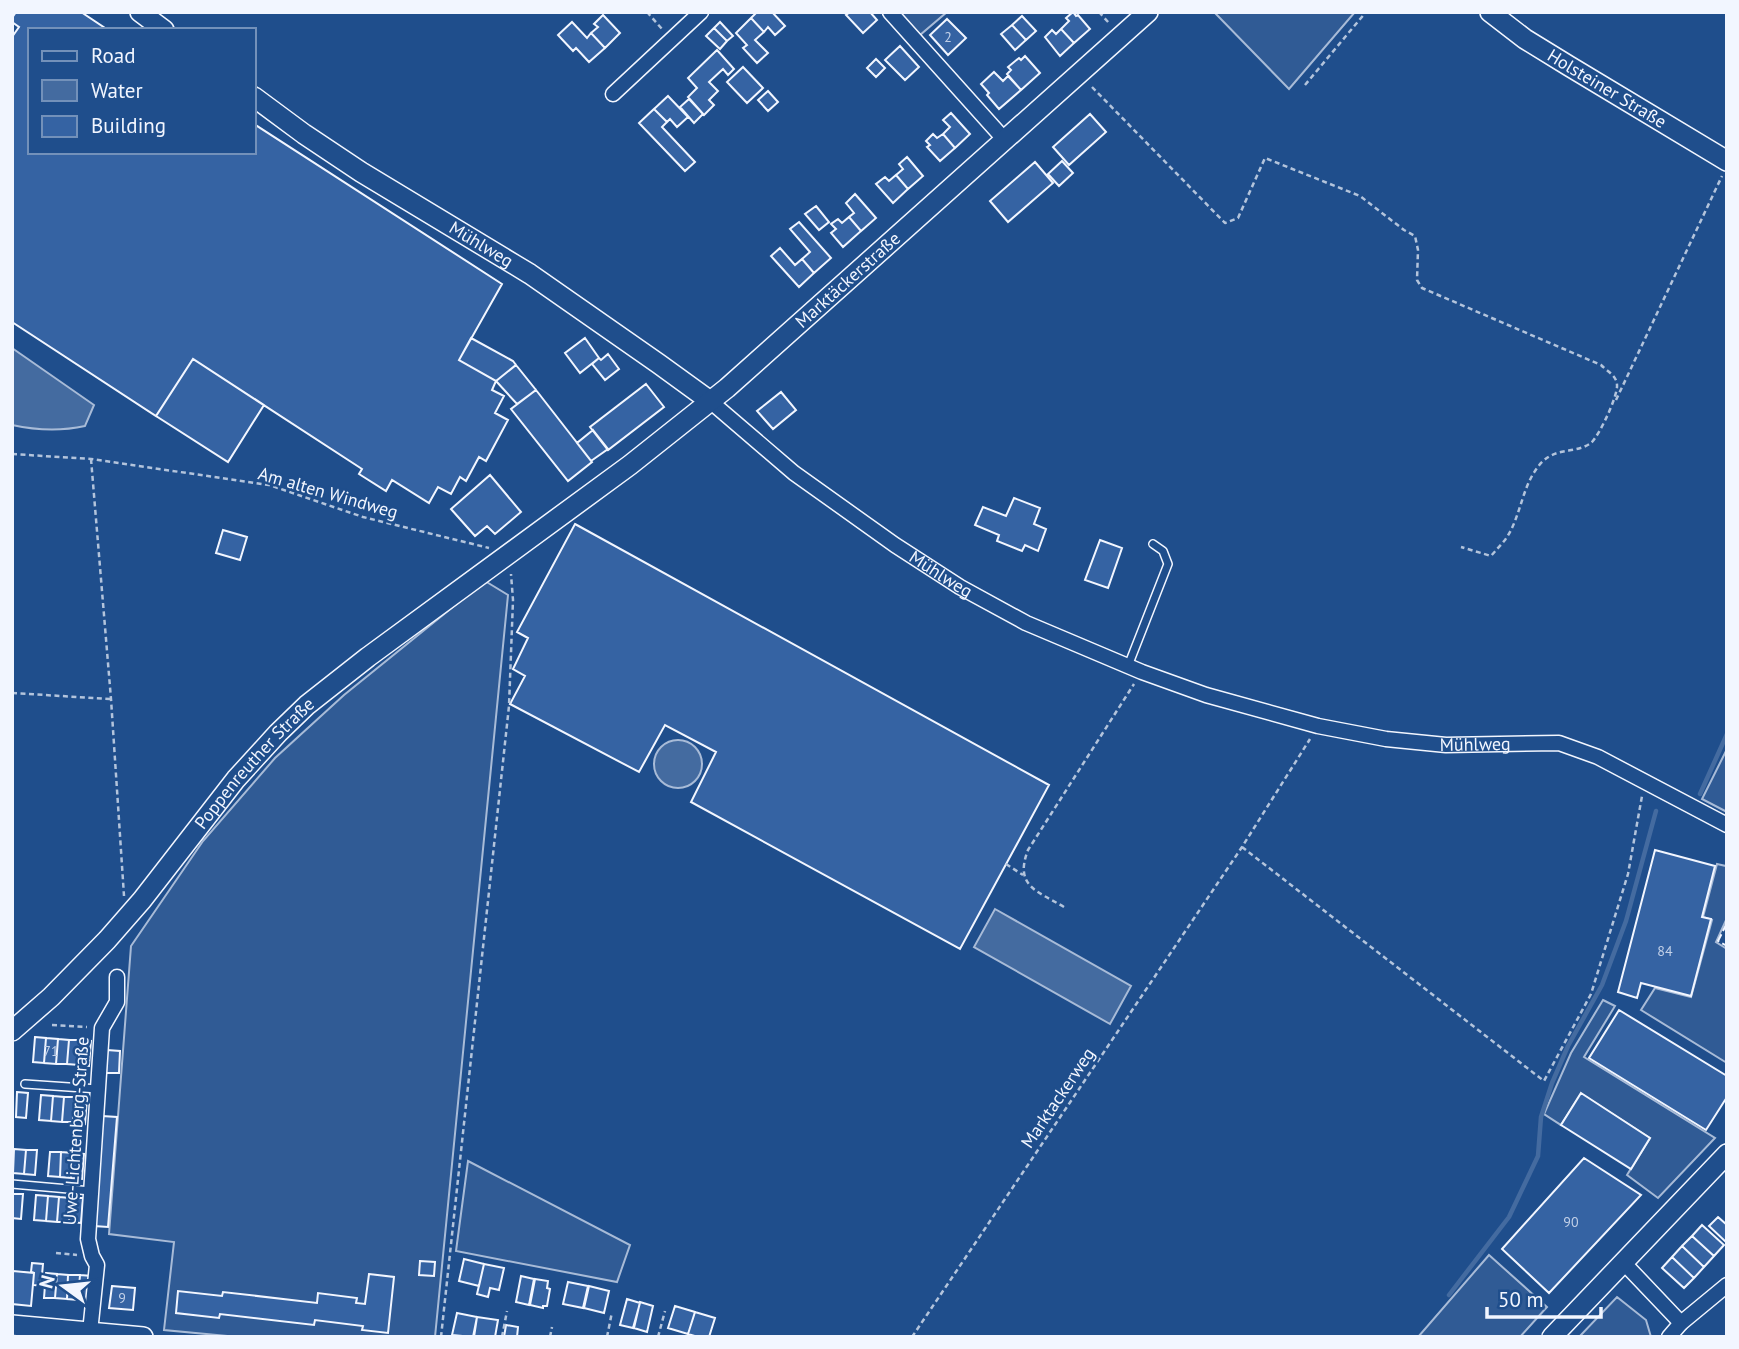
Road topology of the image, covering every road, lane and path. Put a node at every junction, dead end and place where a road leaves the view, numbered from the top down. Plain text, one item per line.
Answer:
1 (140, 12) edge
2 (647, 12) edge
3 (701, 12) edge
4 (890, 12) edge
5 (1148, 12) edge
6 (1366, 12) edge
7 (1490, 12) edge
8 (161, 28) edge
9 (672, 39) junction
10 (1080, 73) junction
11 (1305, 85) dead end
12 (613, 94) dead end
13 (256, 98) edge
14 (1004, 139) junction
15 (1727, 163) edge
16 (710, 401) junction
17 (1613, 407) junction
18 (12, 454) edge
19 (91, 459) junction
20 (535, 535) joint
21 (1153, 544) dead end
22 (1461, 547) dead end
23 (510, 553) junction
24 (1135, 669) junction
25 (12, 693) edge
26 (111, 699) junction
27 (1318, 726) junction
28 (1644, 783) junction
29 (1727, 825) edge
30 (1242, 847) junction
31 (1006, 864) dead end
32 (1023, 874) junction
33 (1063, 908) dead end
34 (130, 914) junction
35 (117, 977) dead end
36 (52, 1025) dead end
37 (102, 1028) junction
38 (12, 1031) edge
39 (26, 1084) dead end
40 (98, 1089) junction
41 (1727, 1154) edge
42 (12, 1184) edge
43 (91, 1191) junction
44 (56, 1253) dead end
45 (92, 1256) junction
46 (1623, 1262) junction
47 (1727, 1285) edge
48 (507, 1311) dead end
49 (665, 1311) dead end
50 (612, 1312) dead end
51 (1681, 1323) junction
52 (12, 1325) edge
53 (552, 1327) dead end
54 (90, 1332) junction
55 (135, 1336) edge
56 (144, 1337) edge
57 (441, 1337) edge
58 (502, 1337) edge
59 (550, 1337) edge
60 (607, 1337) edge
61 (658, 1337) edge
62 (912, 1337) edge
63 (1552, 1337) edge
64 (1669, 1337) edge

1 - 8 street
2 - 9 path
3 - 9 street
4 - 14 street
5 - 10 street, Marktäckerstraße
6 - 11 path
7 - 15 street, Holsteiner Straße
9 - 12 street
10 - 14 street, Marktäckerstraße
10 - 17 path
13 - 16 street, Mühlweg
14 - 16 street, Marktäckerstraße
15 - 17 path
16 - 20 street, Marktäckerstraße
16 - 24 street, Mühlweg
17 - 22 path
18 - 19 path, Am alten Windweg
19 - 23 path, Am alten Windweg
19 - 26 path
20 - 23 street, Poppenreuther Straße
21 - 24 lane
23 - 34 street, Poppenreuther Straße
23 - 57 path
24 - 27 street, Mühlweg
24 - 32 path
25 - 26 path
26 - 34 path
27 - 28 street, Mühlweg
27 - 30 path, Marktackerweg
28 - 29 street, Mühlweg
28 - 30 path
30 - 62 path, Marktackerweg
31 - 32 path
32 - 33 path
34 - 38 street, Poppenreuther Straße
35 - 37 street, Uwe-Lichtenberg-Straße
36 - 37 path
37 - 40 street, Uwe-Lichtenberg-Straße
39 - 40 lane
40 - 43 street, Uwe-Lichtenberg-Straße
41 - 46 street
42 - 43 lane
43 - 45 street, Uwe-Lichtenberg-Straße
44 - 45 path
45 - 54 street, Uwe-Lichtenberg-Straße
46 - 51 street
46 - 63 street
47 - 51 street
48 - 58 path
49 - 61 path
50 - 60 path
51 - 64 street
52 - 54 street
53 - 59 path
54 - 55 street
55 - 56 street

